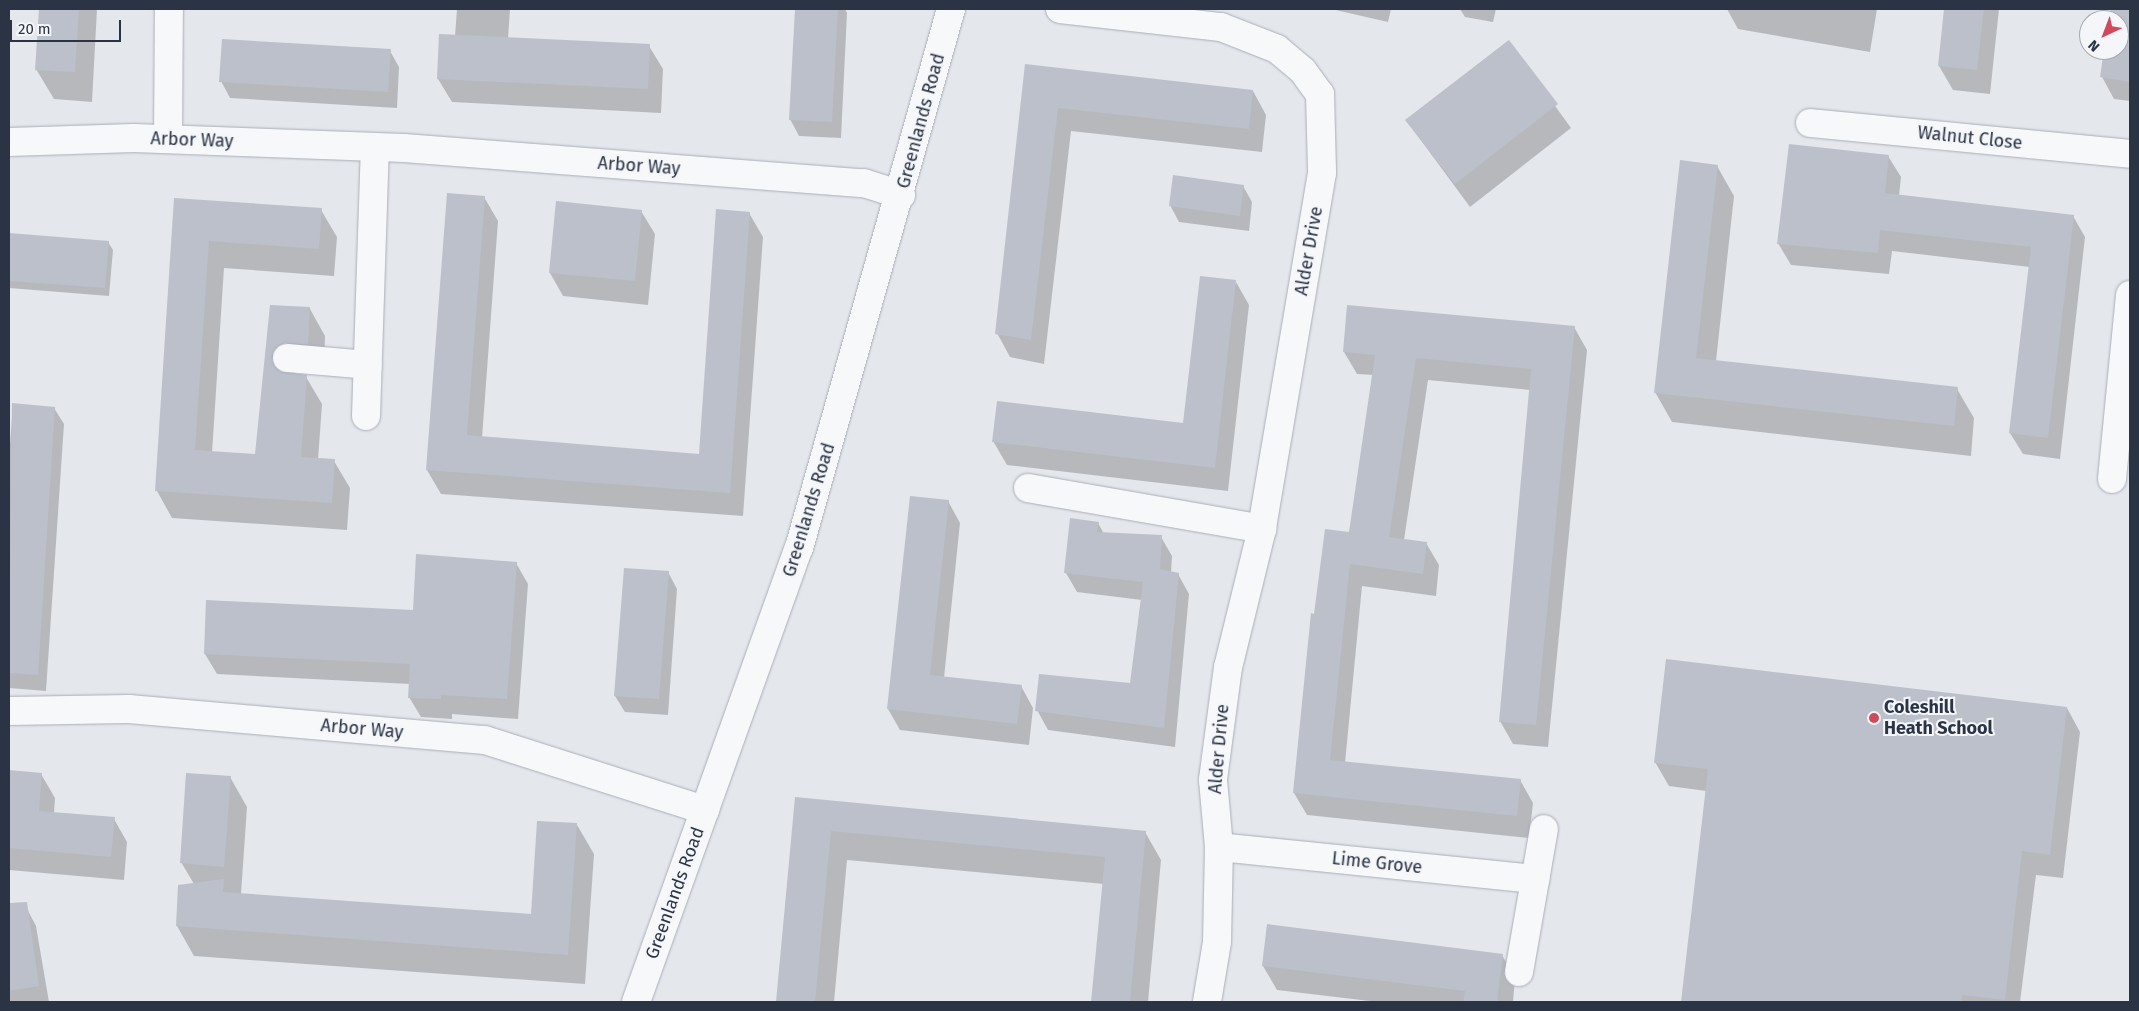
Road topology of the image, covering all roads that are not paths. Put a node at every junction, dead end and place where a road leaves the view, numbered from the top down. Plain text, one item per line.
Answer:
1 (169, 9) edge
2 (951, 9) edge
3 (1060, 9) edge
4 (1223, 18) edge
5 (1810, 123) dead end
6 (168, 138) junction
7 (9, 142) edge
8 (375, 148) junction
9 (2130, 154) edge
10 (901, 195) junction
11 (2130, 295) edge
12 (286, 358) dead end
13 (368, 365) junction
14 (366, 416) dead end
15 (2112, 479) dead end
16 (1028, 488) dead end
17 (1262, 528) junction
18 (9, 711) edge
19 (705, 810) junction
20 (1544, 829) dead end
21 (1219, 847) junction
22 (1536, 879) junction
23 (1519, 972) dead end
24 (636, 1002) edge
25 (1207, 1002) edge

1 - 6 street
2 - 10 street, Greenlands Road
3 - 4 street, Alder Drive
4 - 17 street, Alder Drive
5 - 9 street, Walnut Close
6 - 7 street, Arbor Way
6 - 8 street, Arbor Way
8 - 10 street, Arbor Way
8 - 13 street
10 - 19 street, Greenlands Road
11 - 15 street
12 - 13 street
13 - 14 street
16 - 17 street
17 - 21 street, Alder Drive
18 - 19 street, Arbor Way
19 - 24 street, Greenlands Road
20 - 22 street
21 - 22 street, Lime Grove
21 - 25 street, Alder Drive
22 - 23 street

